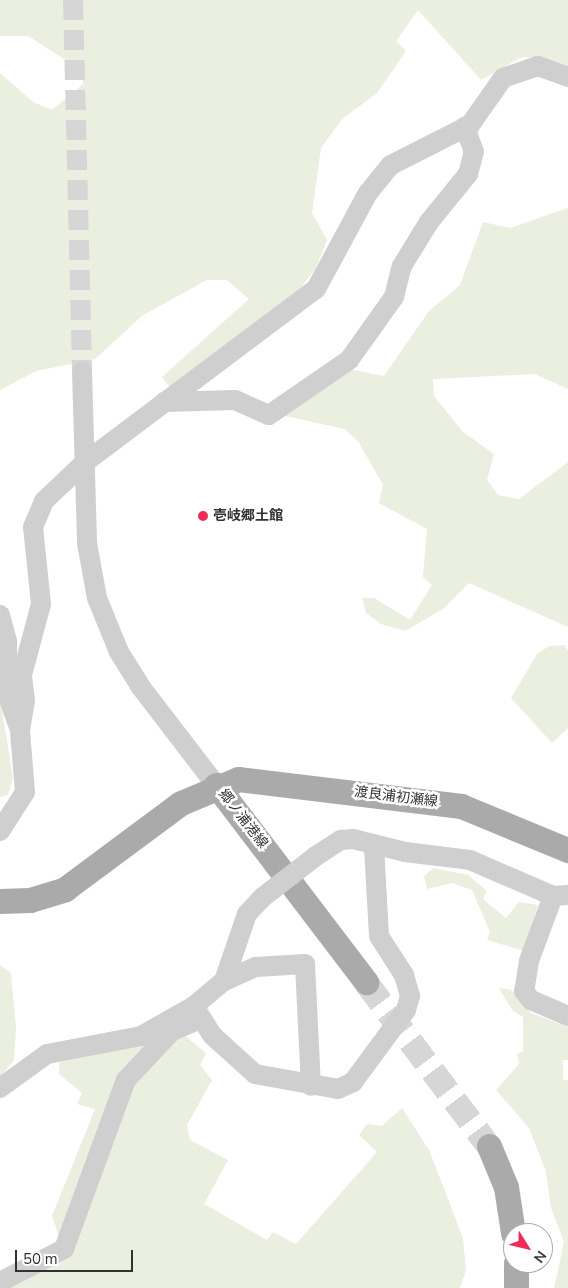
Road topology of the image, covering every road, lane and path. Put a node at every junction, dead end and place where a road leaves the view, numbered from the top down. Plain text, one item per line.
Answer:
1 (568, 77) edge
2 (465, 128) junction
3 (82, 372) tunnel mouth
4 (164, 402) junction
5 (84, 463) junction
6 (0, 615) edge
7 (20, 731) junction
8 (216, 785) junction
9 (0, 830) edge
10 (374, 846) junction
11 (567, 849) edge
12 (561, 895) edge
13 (0, 901) edge
14 (224, 980) junction
15 (366, 982) tunnel mouth
16 (197, 1012) junction
17 (568, 1016) edge
18 (311, 1086) junction
19 (0, 1088) edge
20 (489, 1146) tunnel mouth
21 (511, 1223) edge
22 (516, 1273) edge
23 (0, 1282) edge
24 (516, 1288) edge

1 - 2 street
2 - 4 street
2 - 4 street
3 - 5 street
4 - 5 street
5 - 7 street
5 - 8 street
6 - 7 street
7 - 9 street
8 - 11 main road, 渡良浦初瀬線
8 - 13 main road, 郷ノ浦港線
8 - 15 main road, 郷ノ浦港線
10 - 12 street
10 - 14 street, bridge
10 - 18 street
12 - 17 street
14 - 16 street
14 - 18 street
16 - 18 street
16 - 19 street
16 - 23 street
20 - 21 main road
22 - 24 main road

